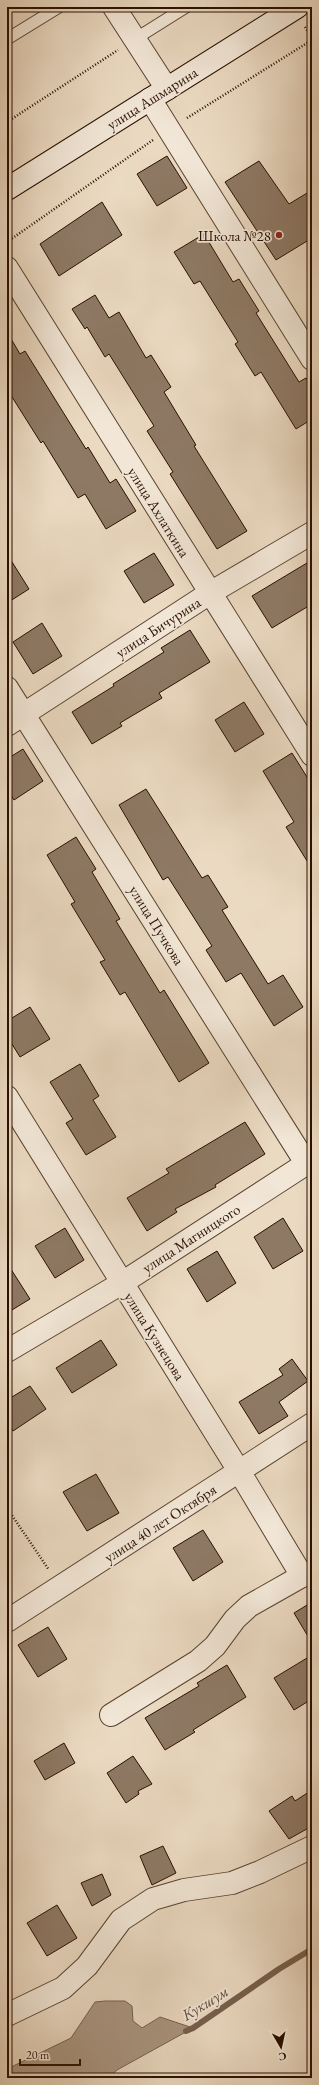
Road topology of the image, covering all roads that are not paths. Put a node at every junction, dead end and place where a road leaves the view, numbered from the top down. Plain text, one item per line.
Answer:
1 (59, 7) edge
2 (114, 7) edge
3 (186, 7) edge
4 (297, 7) edge
5 (7, 39) edge
6 (135, 39) junction
7 (158, 94) junction
8 (7, 189) edge
9 (7, 268) edge
10 (311, 354) edge
11 (312, 532) edge
12 (210, 593) junction
13 (7, 688) edge
14 (16, 720) edge
15 (312, 755) edge
16 (7, 1097) edge
17 (309, 1162) edge
18 (122, 1283) junction
19 (7, 1352) edge
20 (312, 1424) edge
21 (239, 1471) junction
22 (307, 1575) edge
23 (7, 1621) edge
24 (111, 1716) dead end
25 (312, 1847) edge
26 (7, 2016) edge

1 - 5 lane
2 - 6 street
3 - 6 lane
4 - 7 street, улица Ашмарина
6 - 7 street
7 - 8 street, улица Ашмарина
7 - 10 street
9 - 12 street, улица Ахлаткина
11 - 12 street, улица Бичурина
12 - 14 street, улица Бичурина
12 - 15 street, улица Ахлаткина
13 - 14 street, улица Пучкова
14 - 17 street, улица Пучкова
16 - 18 street, улица Кузнецова
17 - 18 street, улица Магницкого
18 - 19 street, улица Магницкого
18 - 21 street, улица Кузнецова
20 - 21 street, улица 40 лет Октября
21 - 22 street, улица Кузнецова
21 - 23 street, улица 40 лет Октября
22 - 24 street
25 - 26 street

